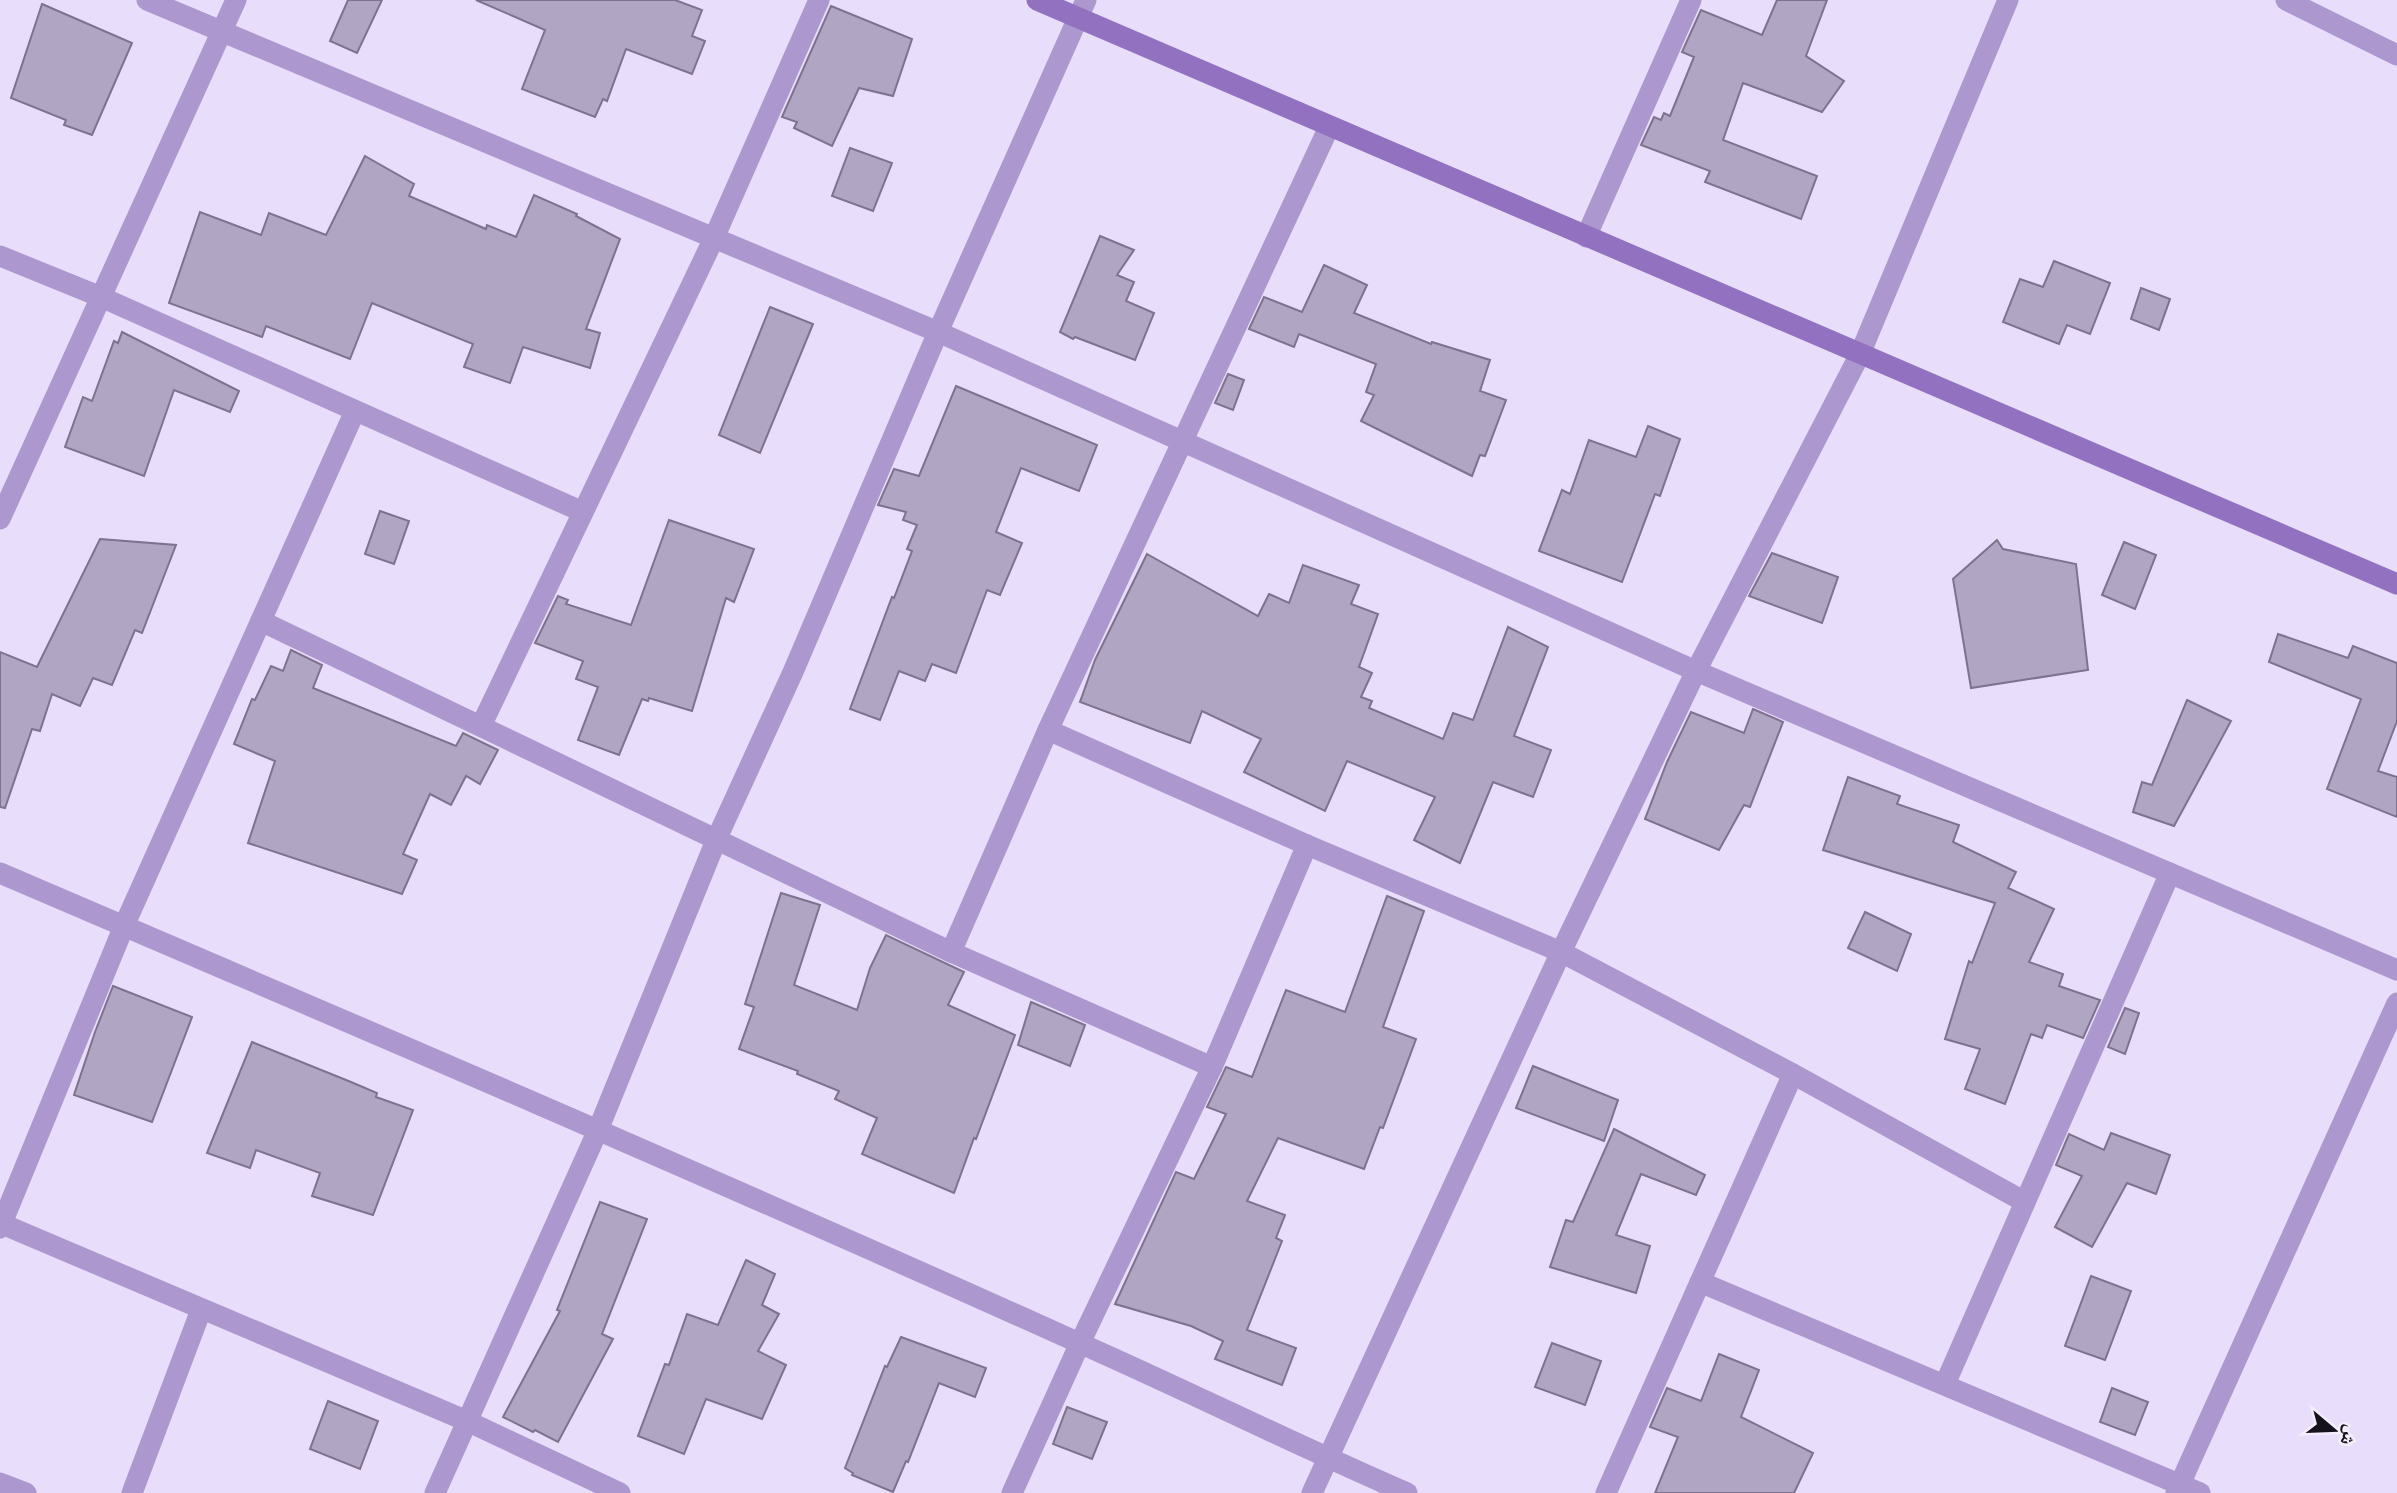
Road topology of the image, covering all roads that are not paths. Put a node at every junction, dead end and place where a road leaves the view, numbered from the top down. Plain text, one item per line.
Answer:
1 (147, 0) edge
2 (236, 0) edge
3 (819, 0) edge
4 (1037, 0) edge
5 (1691, 0) edge
6 (2008, 0) edge
7 (2286, 0) edge
8 (1082, 8) edge
9 (222, 32) junction
10 (2397, 55) edge
11 (1329, 127) junction
12 (1586, 237) junction
13 (714, 239) junction
14 (0, 256) edge
15 (101, 297) junction
16 (938, 332) junction
17 (1860, 354) junction
18 (355, 411) junction
19 (1182, 442) junction
20 (583, 512) junction
21 (0, 519) edge
22 (2397, 584) edge
23 (261, 621) junction
24 (1696, 671) junction
25 (481, 726) junction
26 (1048, 730) junction
27 (717, 838) junction
28 (1307, 845) junction
29 (0, 873) edge
30 (2170, 873) junction
31 (124, 926) junction
32 (951, 952) junction
33 (1561, 952) junction
34 (2397, 970) edge
35 (2397, 1003) edge
36 (1212, 1067) junction
37 (1793, 1074) junction
38 (598, 1130) junction
39 (2025, 1202) junction
40 (1, 1226) edge
41 (1700, 1282) junction
42 (201, 1310) junction
43 (1080, 1343) junction
44 (1945, 1384) junction
45 (467, 1421) junction
46 (1328, 1458) junction
47 (0, 1483) edge
48 (2178, 1488) edge
49 (26, 1493) edge
50 (132, 1493) edge
51 (435, 1493) edge
52 (620, 1493) edge
53 (1012, 1493) edge
54 (1312, 1493) edge
55 (1408, 1493) edge
56 (1606, 1493) edge
57 (2200, 1493) edge

1 - 9 street
2 - 9 street
3 - 13 street
4 - 8 street
5 - 12 street
6 - 17 street
7 - 10 street
8 - 11 street
8 - 16 street
9 - 13 street
9 - 15 street
11 - 12 street
11 - 19 street
12 - 17 street
13 - 16 street
13 - 20 street
14 - 15 street
15 - 18 street
15 - 21 street
16 - 19 street
16 - 27 street
17 - 22 street
17 - 24 street
18 - 20 street
18 - 23 street
19 - 24 street
19 - 26 street
20 - 25 street
23 - 25 street
23 - 31 street
24 - 30 street
24 - 33 street
25 - 27 street
26 - 28 street
26 - 32 street
27 - 32 street
27 - 38 street
28 - 33 street
28 - 36 street
29 - 31 street
30 - 34 street
30 - 39 street
31 - 38 street
31 - 40 street
32 - 36 street
33 - 37 street
33 - 46 street
35 - 48 street
36 - 43 street
37 - 39 street
37 - 41 street
38 - 43 street
38 - 45 street
39 - 44 street
40 - 42 street
41 - 44 street
41 - 56 street
42 - 45 street
42 - 50 street
43 - 46 street
43 - 53 street
44 - 48 street
45 - 51 street
45 - 52 street
46 - 54 street
46 - 55 street
47 - 49 street
48 - 57 street

